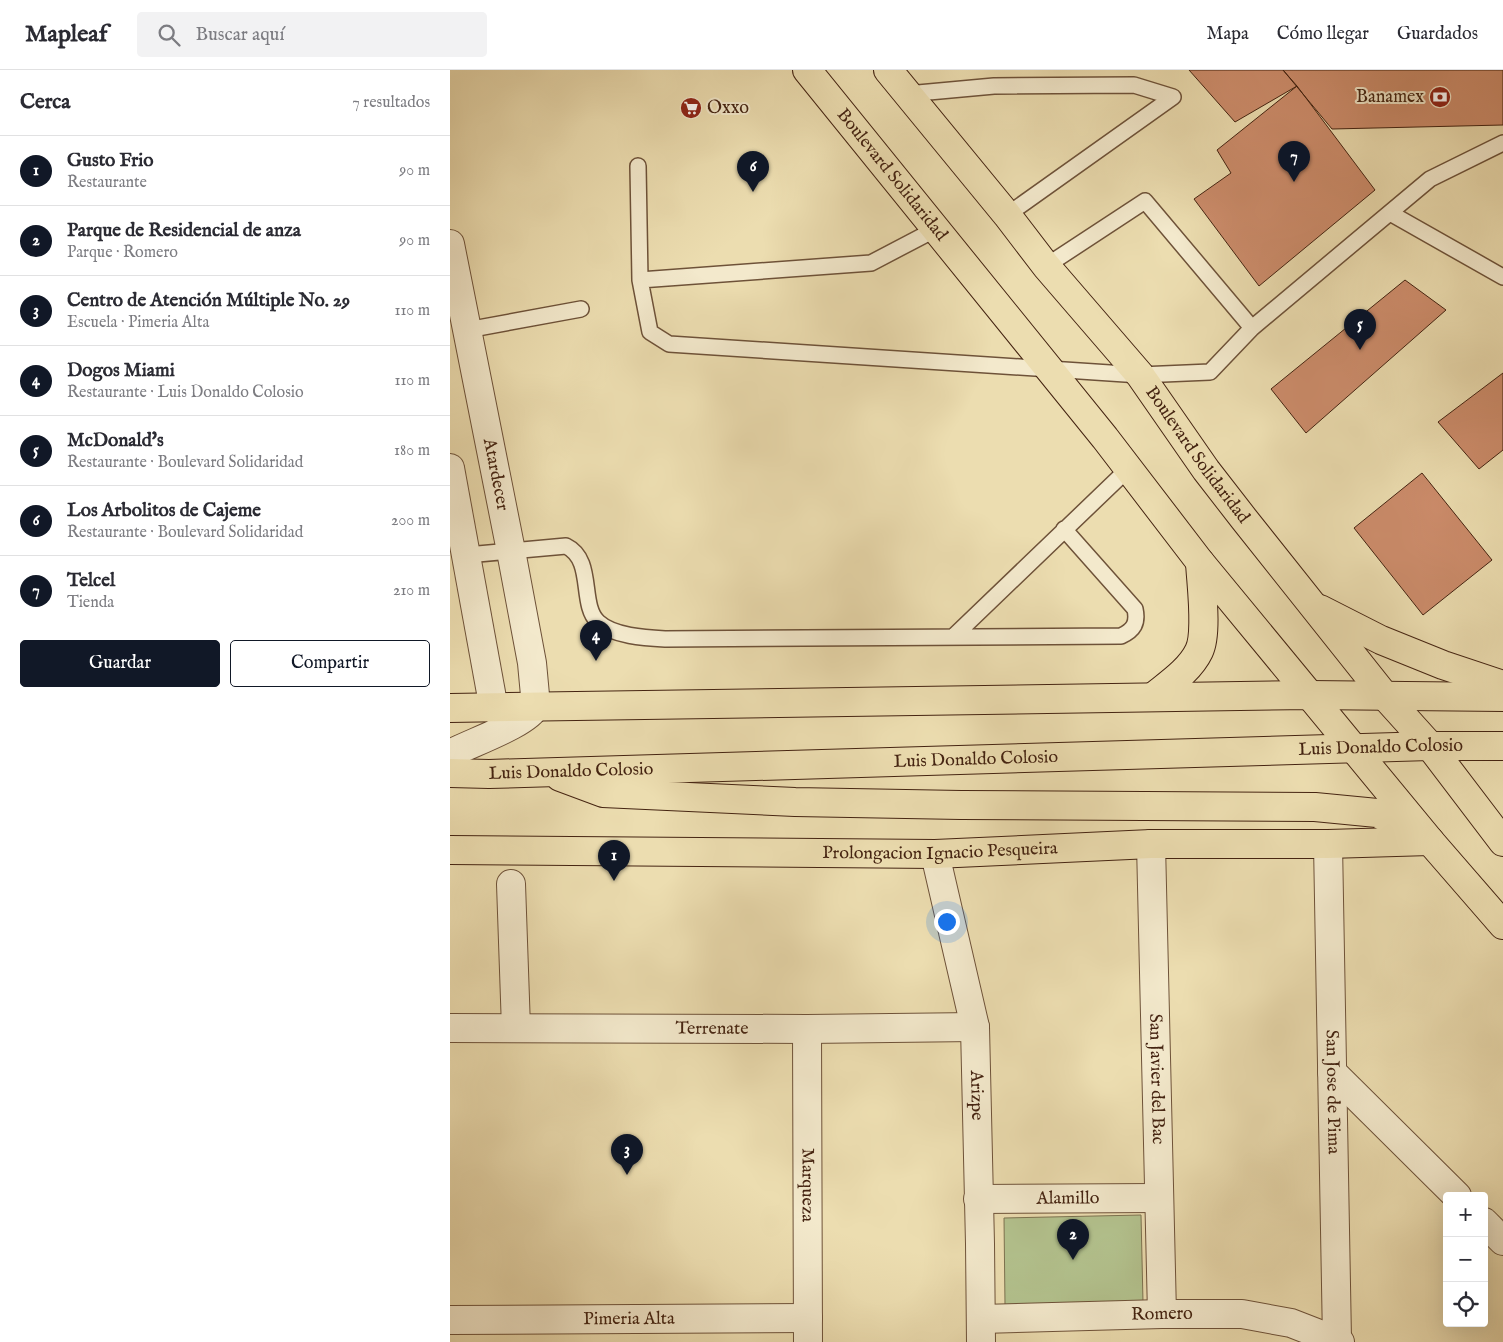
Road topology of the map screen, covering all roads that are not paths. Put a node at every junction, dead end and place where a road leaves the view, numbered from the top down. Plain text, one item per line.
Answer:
1 (807, 70) edge
2 (888, 70) edge
3 (907, 94) junction
4 (1503, 143) edge
5 (638, 166) dead end
6 (1390, 212) junction
7 (1006, 215) junction
8 (936, 229) junction
9 (450, 244) edge
10 (1046, 266) junction
11 (1503, 277) edge
12 (640, 280) junction
13 (581, 309) dead end
14 (1252, 328) junction
15 (467, 330) junction
16 (1049, 369) junction
17 (1140, 375) junction
18 (450, 468) edge
19 (1128, 469) junction
20 (454, 501) edge
21 (502, 501) junction
22 (1064, 529) junction
23 (511, 551) junction
24 (467, 555) junction
25 (1200, 562) junction
26 (1313, 606) junction
27 (953, 637) junction
28 (1503, 685) edge
29 (1310, 695) junction
30 (1384, 695) junction
31 (1153, 698) junction
32 (1503, 698) edge
33 (536, 706) junction
34 (450, 708) edge
35 (494, 709) junction
36 (1430, 746) junction
37 (1503, 746) edge
38 (1354, 749) junction
39 (450, 754) edge
40 (544, 772) junction
41 (450, 773) edge
42 (1430, 841) junction
43 (1503, 842) edge
44 (1151, 844) junction
45 (1328, 844) junction
46 (450, 850) edge
47 (935, 854) junction
48 (512, 884) dead end
49 (1503, 925) edge
50 (975, 1027) junction
51 (450, 1028) edge
52 (516, 1028) junction
53 (807, 1029) junction
54 (1332, 1072) junction
55 (1453, 1192) edge
56 (1158, 1198) junction
57 (978, 1199) junction
58 (1488, 1226) edge
59 (1503, 1241) edge
60 (1162, 1314) junction
61 (450, 1320) edge
62 (808, 1330) edge
63 (981, 1330) edge
64 (1339, 1341) edge

1 - 8 main road, Boulevard Solidaridad
2 - 3 main road, Boulevard Solidaridad
3 - 7 main road, Boulevard Solidaridad
3 - 7 lane
4 - 6 lane
5 - 12 lane
6 - 11 lane
6 - 14 lane
7 - 10 main road, Boulevard Solidaridad
8 - 12 lane
8 - 16 main road, Boulevard Solidaridad
9 - 15 street, Atardecer
10 - 14 lane
10 - 17 main road, Boulevard Solidaridad
12 - 16 lane
13 - 15 lane
14 - 17 lane
15 - 21 street, Atardecer
16 - 17 lane
16 - 19 main road, Boulevard Solidaridad
17 - 26 main road, Boulevard Solidaridad
18 - 20 street
19 - 22 lane
19 - 25 main road, Boulevard Solidaridad
20 - 21 street
20 - 24 street
21 - 23 street, Atardecer
22 - 27 lane
22 - 27 lane
23 - 24 lane
23 - 27 lane
23 - 33 street, Atardecer
24 - 35 street
25 - 29 main road, Boulevard Solidaridad
25 - 31 main road
26 - 28 main road
26 - 30 main road, Boulevard Solidaridad
29 - 30 main road
29 - 31 main road
29 - 38 main road, Boulevard Solidaridad
30 - 32 main road
30 - 36 main road, Boulevard Solidaridad
31 - 33 main road
33 - 35 main road
33 - 39 street
34 - 35 main road
36 - 37 main road, Luis Donaldo Colosio
36 - 38 main road, Luis Donaldo Colosio
36 - 43 main road, Boulevard Solidaridad
38 - 40 main road, Luis Donaldo Colosio
38 - 42 main road, Boulevard Solidaridad
40 - 41 main road, Luis Donaldo Colosio
40 - 42 main road
42 - 45 main road, Prolongacion Ignacio Pesqueira
42 - 49 main road, Boulevard Solidaridad
44 - 45 main road, Prolongacion Ignacio Pesqueira
44 - 47 main road, Prolongacion Ignacio Pesqueira
44 - 56 street, San Javier del Bac
45 - 54 street, San Jose de Pima
46 - 47 main road, Prolongacion Ignacio Pesqueira
47 - 50 street, Arizpe
48 - 52 street
50 - 53 street, Terrenate
50 - 57 street, Arizpe
51 - 52 street, Terrenate
52 - 53 street, Terrenate
53 - 62 street, Marqueza
54 - 55 street
54 - 64 street, San Jose de Pima
56 - 57 street, Alamillo
56 - 60 street, San Javier del Bac
57 - 63 street, Arizpe
58 - 59 street
60 - 63 street, Romero
60 - 64 street, Romero
61 - 62 street, Pimeria Alta

